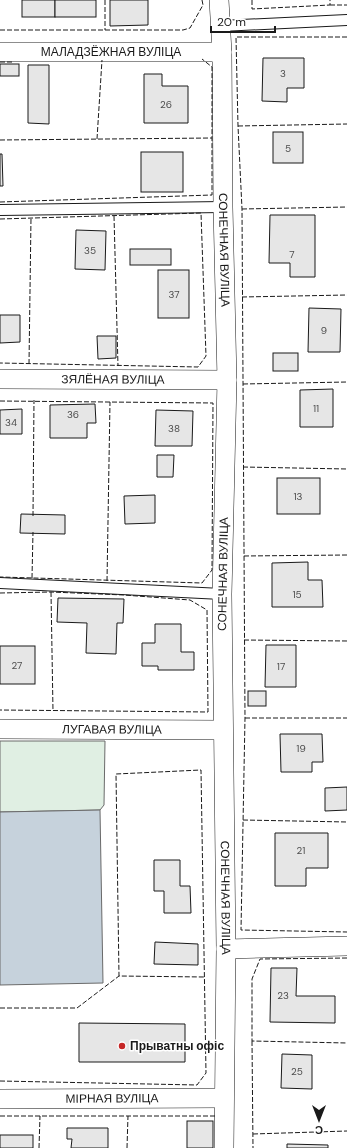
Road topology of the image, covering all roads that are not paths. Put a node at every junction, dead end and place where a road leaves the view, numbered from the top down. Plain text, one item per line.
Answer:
1 (220, 0) edge
2 (347, 20) edge
3 (221, 26) junction
4 (0, 52) edge
5 (222, 52) junction
6 (223, 207) junction
7 (0, 210) edge
8 (0, 379) edge
9 (227, 380) junction
10 (0, 583) edge
11 (222, 594) junction
12 (0, 729) edge
13 (223, 730) junction
14 (347, 946) edge
15 (226, 949) junction
16 (223, 1098) junction
17 (0, 1099) edge
18 (224, 1148) edge

1 - 3 street, СОНЕЧНАЯ ВУЛІЦА
2 - 3 lane
3 - 5 street, СОНЕЧНАЯ ВУЛІЦА
4 - 5 street, МАЛАДЗЁЖНАЯ ВУЛІЦА
5 - 6 street, СОНЕЧНАЯ ВУЛІЦА
6 - 7 lane
6 - 9 street, СОНЕЧНАЯ ВУЛІЦА
8 - 9 street, ЗЯЛЁНАЯ ВУЛІЦА
9 - 11 street, СОНЕЧНАЯ ВУЛІЦА
10 - 11 lane
11 - 13 street, СОНЕЧНАЯ ВУЛІЦА
12 - 13 street, ЛУГАВАЯ ВУЛІЦА
13 - 15 street, СОНЕЧНАЯ ВУЛІЦА
14 - 15 street
15 - 16 street, СОНЕЧНАЯ ВУЛІЦА
16 - 17 street, МІРНАЯ ВУЛІЦА
16 - 18 street, СОНЕЧНАЯ ВУЛІЦА

